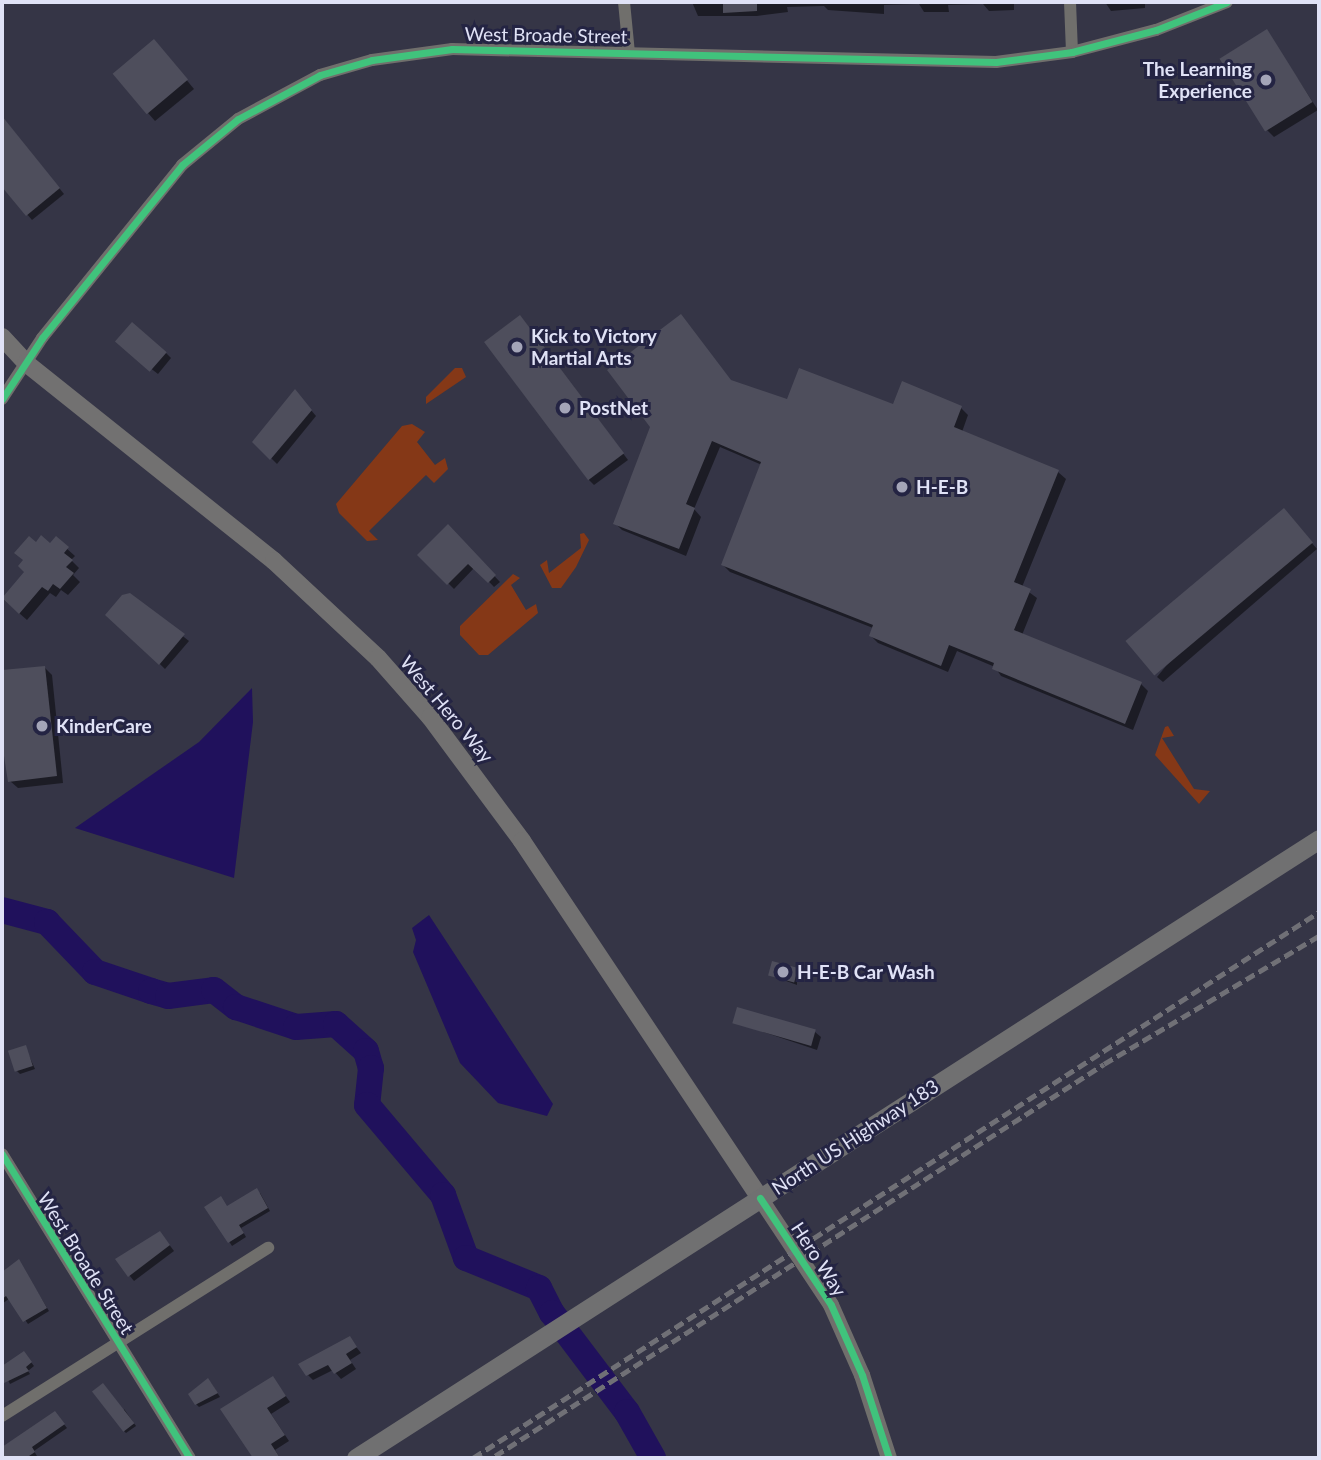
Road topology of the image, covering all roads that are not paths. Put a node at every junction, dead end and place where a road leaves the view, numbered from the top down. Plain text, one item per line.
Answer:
1 (624, 2) edge
2 (1070, 2) edge
3 (1227, 2) edge
4 (1072, 52) junction
5 (629, 53) junction
6 (2, 337) edge
7 (26, 363) junction
8 (2, 398) edge
9 (1319, 839) edge
10 (3, 1158) edge
11 (760, 1198) junction
12 (268, 1248) dead end
13 (116, 1342) junction
14 (2, 1416) edge
15 (190, 1458) edge
16 (356, 1458) edge
17 (889, 1458) edge

1 - 5 street
2 - 4 street
3 - 4 street, West Broade Street
4 - 5 street, West Broade Street
5 - 7 street, West Broade Street
6 - 7 main road, West Hero Way
7 - 8 street, West Broade Street
7 - 11 main road, West Hero Way
9 - 11 main road, North US Highway 183
10 - 13 street, West Broade Street
11 - 16 main road, North US Highway 183
11 - 17 street, Hero Way
12 - 13 street
13 - 14 street
13 - 15 street, West Broade Street

